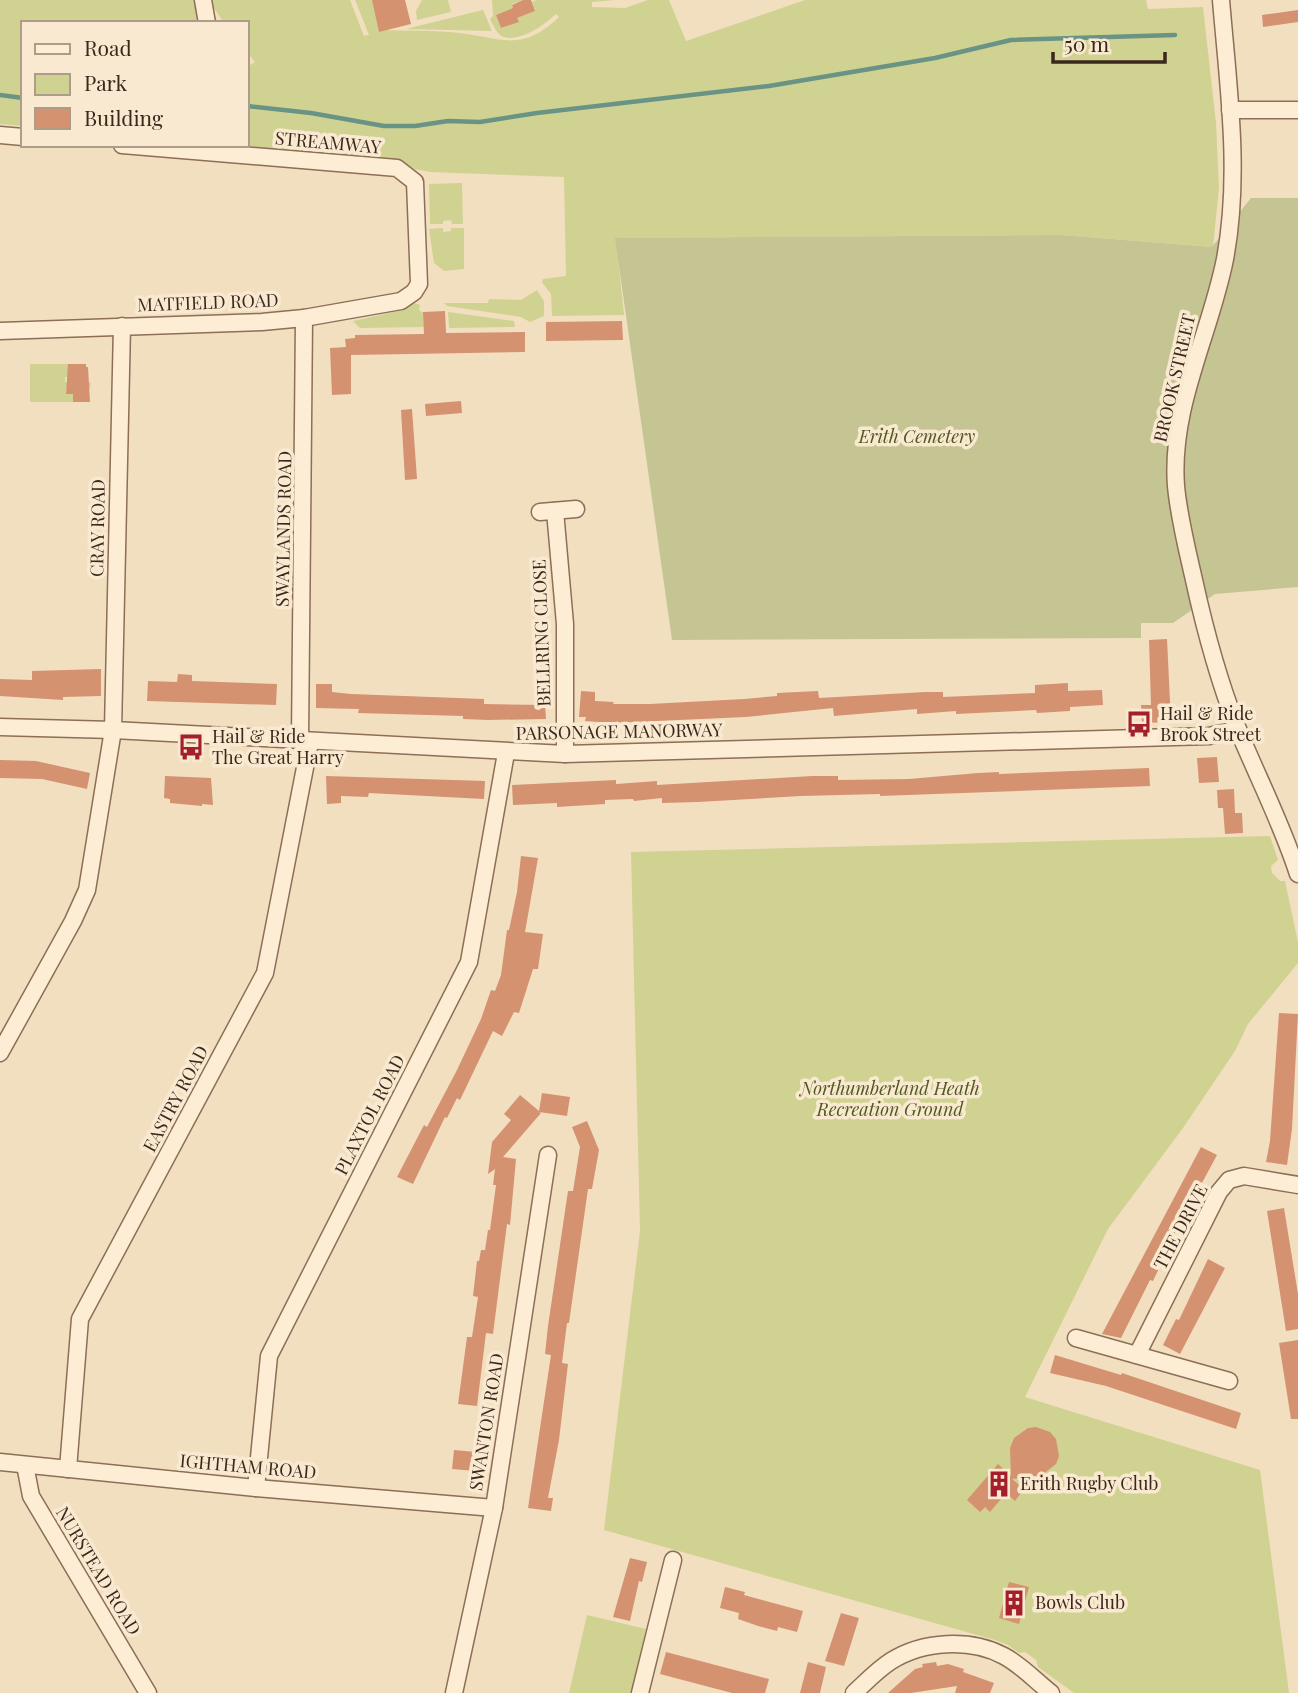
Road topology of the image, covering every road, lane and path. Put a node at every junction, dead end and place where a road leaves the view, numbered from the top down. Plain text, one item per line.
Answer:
1 (203, 0) edge
2 (1222, 0) edge
3 (207, 21) edge
4 (1230, 110) junction
5 (1298, 110) edge
6 (0, 135) edge
7 (21, 137) edge
8 (146, 147) edge
9 (414, 292) joint
10 (304, 318) junction
11 (122, 326) junction
12 (0, 331) edge
13 (576, 509) dead end
14 (0, 727) edge
15 (1238, 729) junction
16 (113, 730) junction
17 (305, 742) junction
18 (506, 753) junction
19 (565, 754) junction
20 (1290, 831) edge
21 (1298, 874) edge
22 (0, 1053) edge
23 (548, 1155) dead end
24 (1298, 1185) edge
25 (1076, 1338) dead end
26 (1137, 1355) junction
27 (1229, 1381) dead end
28 (0, 1462) edge
29 (25, 1465) junction
30 (68, 1469) junction
31 (256, 1488) junction
32 (494, 1508) junction
33 (673, 1560) dead end
34 (148, 1693) edge
35 (454, 1693) edge
36 (640, 1693) edge
37 (854, 1693) edge
38 (1051, 1693) edge

1 - 3 street
2 - 4 street, BROOK STREET
4 - 5 street
4 - 15 street, BROOK STREET
6 - 7 street
8 - 9 street, STREAMWAY
9 - 10 street, MATFIELD ROAD
10 - 11 street, MATFIELD ROAD
10 - 17 street, SWAYLANDS ROAD
11 - 12 street, MATFIELD ROAD
11 - 16 street, CRAY ROAD
13 - 19 street, BELLRING CLOSE
14 - 16 street, PARSONAGE MANORWAY
15 - 19 street, PARSONAGE MANORWAY
15 - 20 street, BROOK STREET
16 - 17 street, PARSONAGE MANORWAY
16 - 22 street, CRAY ROAD
17 - 18 street, PARSONAGE MANORWAY
17 - 30 street, EASTRY ROAD
18 - 19 street, PARSONAGE MANORWAY
18 - 31 street, PLAXTOL ROAD
20 - 21 street, BROOK STREET
23 - 32 street, SWANTON ROAD
24 - 26 street, THE DRIVE
25 - 26 street
26 - 27 street
28 - 29 street, IGHTHAM ROAD
29 - 30 street, IGHTHAM ROAD
29 - 34 street, NURSTEAD ROAD
30 - 31 street, IGHTHAM ROAD
31 - 32 street, IGHTHAM ROAD
32 - 35 street, SWANTON ROAD
33 - 36 street
37 - 38 street

